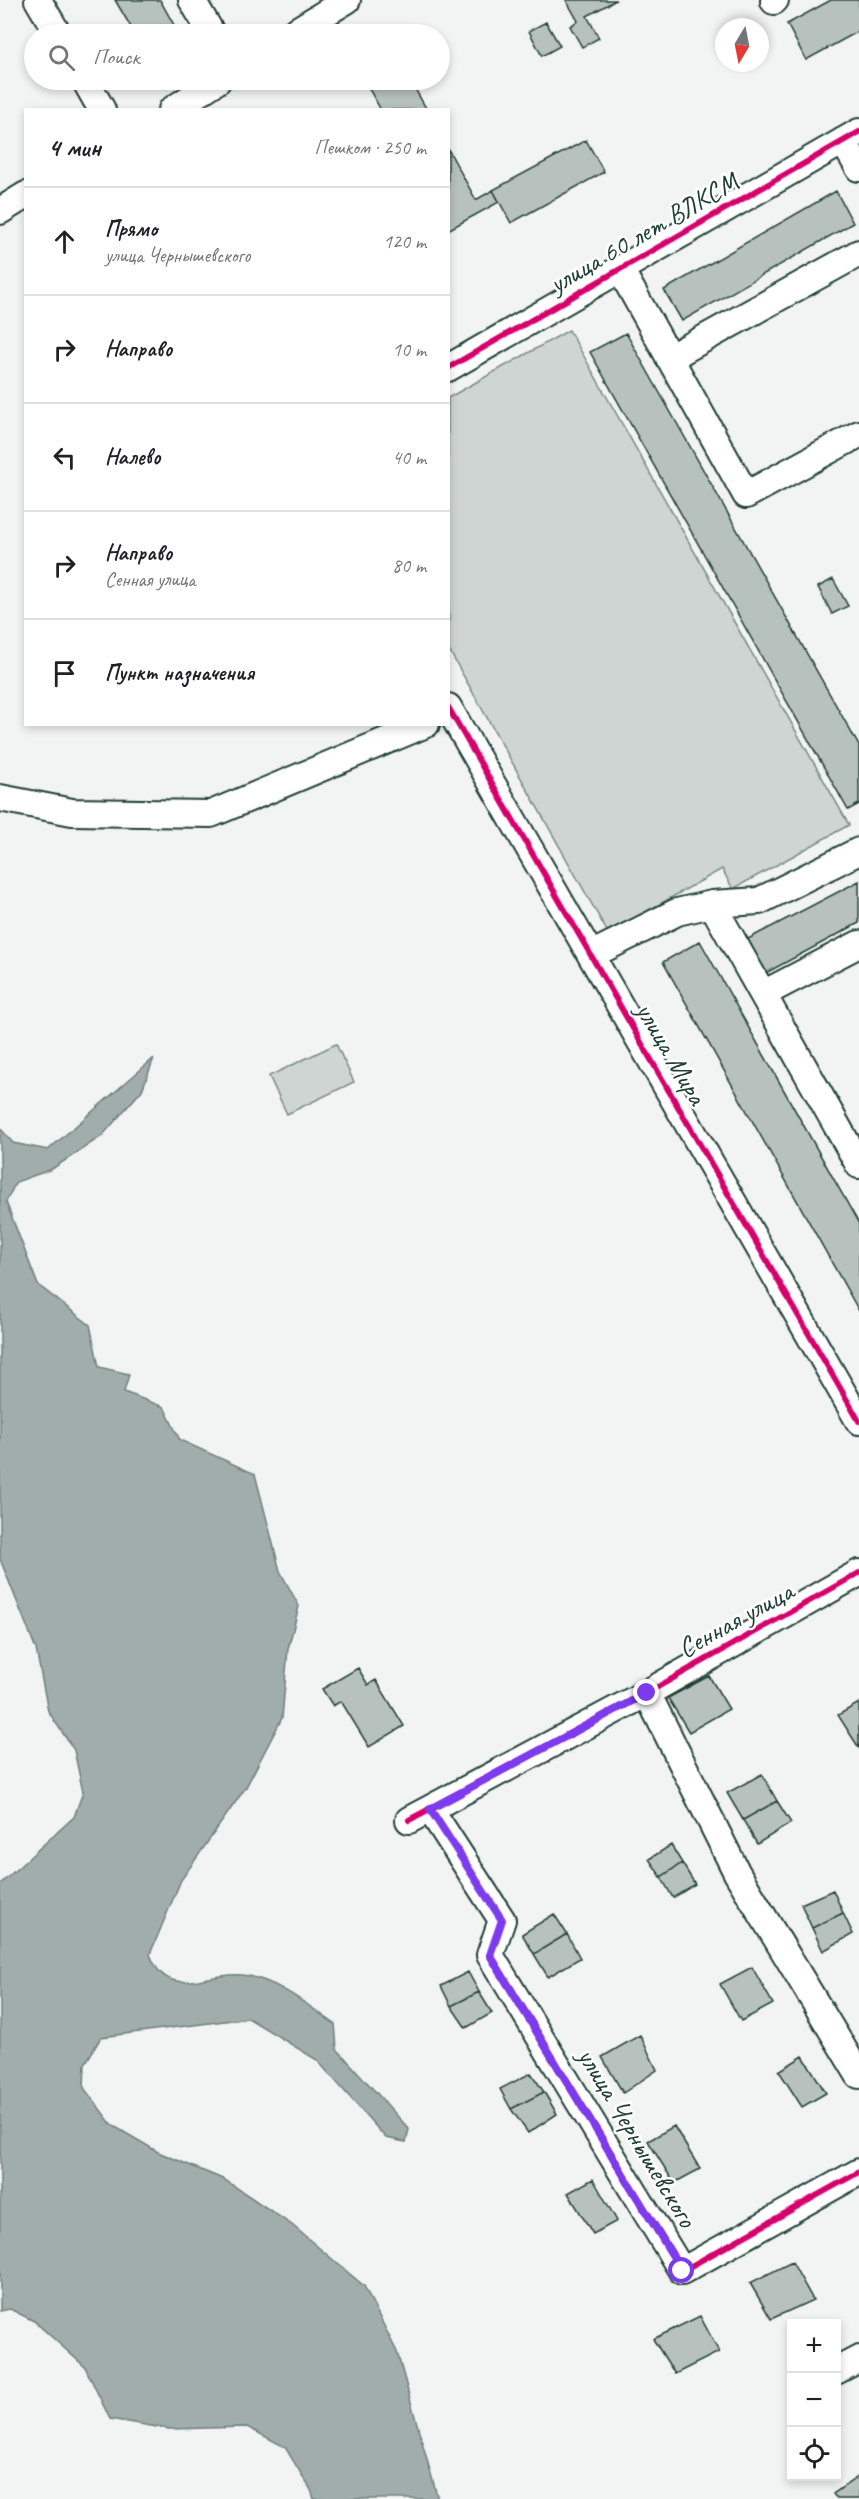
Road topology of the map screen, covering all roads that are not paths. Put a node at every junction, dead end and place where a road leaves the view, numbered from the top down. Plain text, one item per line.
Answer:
1 (38, 0) edge
2 (192, 0) edge
3 (347, 0) edge
4 (52, 24) edge
5 (206, 24) edge
6 (307, 24) edge
7 (91, 90) edge
8 (203, 90) edge
9 (101, 108) edge
10 (175, 108) edge
11 (851, 136) edge
12 (859, 168) edge
13 (24, 196) edge
14 (0, 211) edge
15 (859, 253) edge
16 (620, 269) junction
17 (669, 357) junction
18 (450, 367) edge
19 (859, 434) edge
20 (450, 712) edge
21 (421, 726) edge
22 (0, 798) edge
23 (859, 851) edge
24 (712, 904) junction
25 (859, 944) edge
26 (591, 955) junction
27 (763, 994) junction
28 (859, 1165) edge
29 (859, 1421) edge
30 (859, 1573) edge
31 (647, 1693) junction
32 (490, 1955) joint
33 (859, 2074) edge
34 (859, 2172) edge
35 (859, 2359) edge
36 (841, 2370) edge

1 - 4 street
2 - 5 street
3 - 6 street
7 - 9 street
8 - 10 street
11 - 12 street
11 - 16 street, улица 60 лет ВЛКСМ
13 - 14 street
15 - 17 street
16 - 17 street
16 - 18 street, улица 60 лет ВЛКСМ
17 - 19 street
20 - 26 street, улица Мира
21 - 22 street
23 - 24 street
24 - 26 street
24 - 27 street
25 - 27 street
26 - 29 street, улица Мира
27 - 28 street
30 - 31 street, Сенная улица
31 - 32 street, Сенная улица
31 - 33 street
32 - 34 street, улица Чернышевского
35 - 36 street

